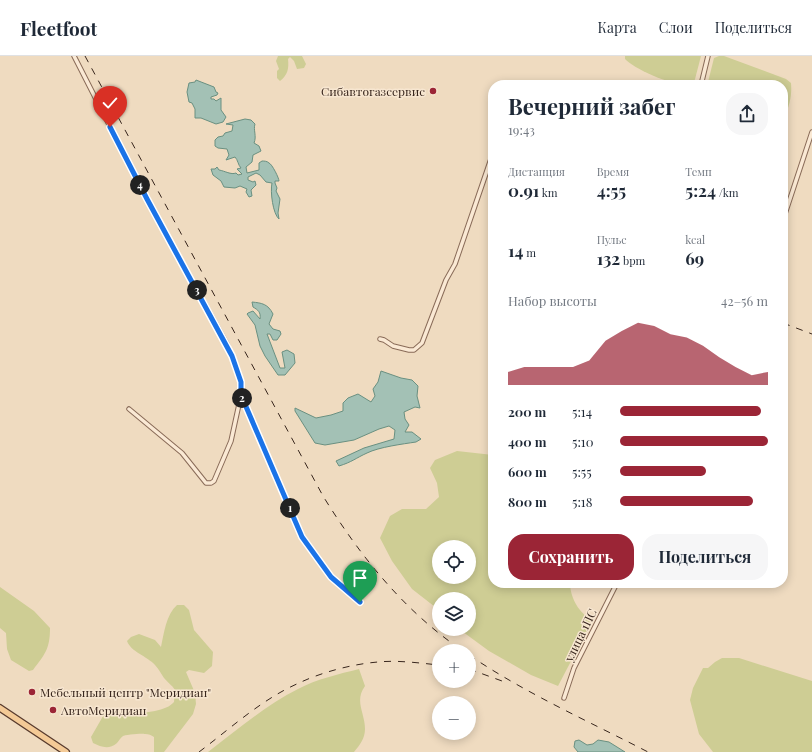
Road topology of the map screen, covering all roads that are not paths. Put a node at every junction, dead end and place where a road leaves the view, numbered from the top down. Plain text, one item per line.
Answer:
1 (74, 56) edge
2 (708, 56) edge
3 (702, 80) edge
4 (812, 132) edge
5 (488, 168) edge
6 (788, 205) edge
7 (380, 339) dead end
8 (241, 395) junction
9 (129, 409) dead end
10 (614, 588) edge
11 (360, 602) dead end
12 (564, 698) dead end
13 (0, 708) edge
14 (66, 752) edge

1 - 8 street
2 - 3 street
4 - 6 street
5 - 7 street
8 - 9 street
8 - 11 street
10 - 12 street, улица 1ПС
13 - 14 main road

